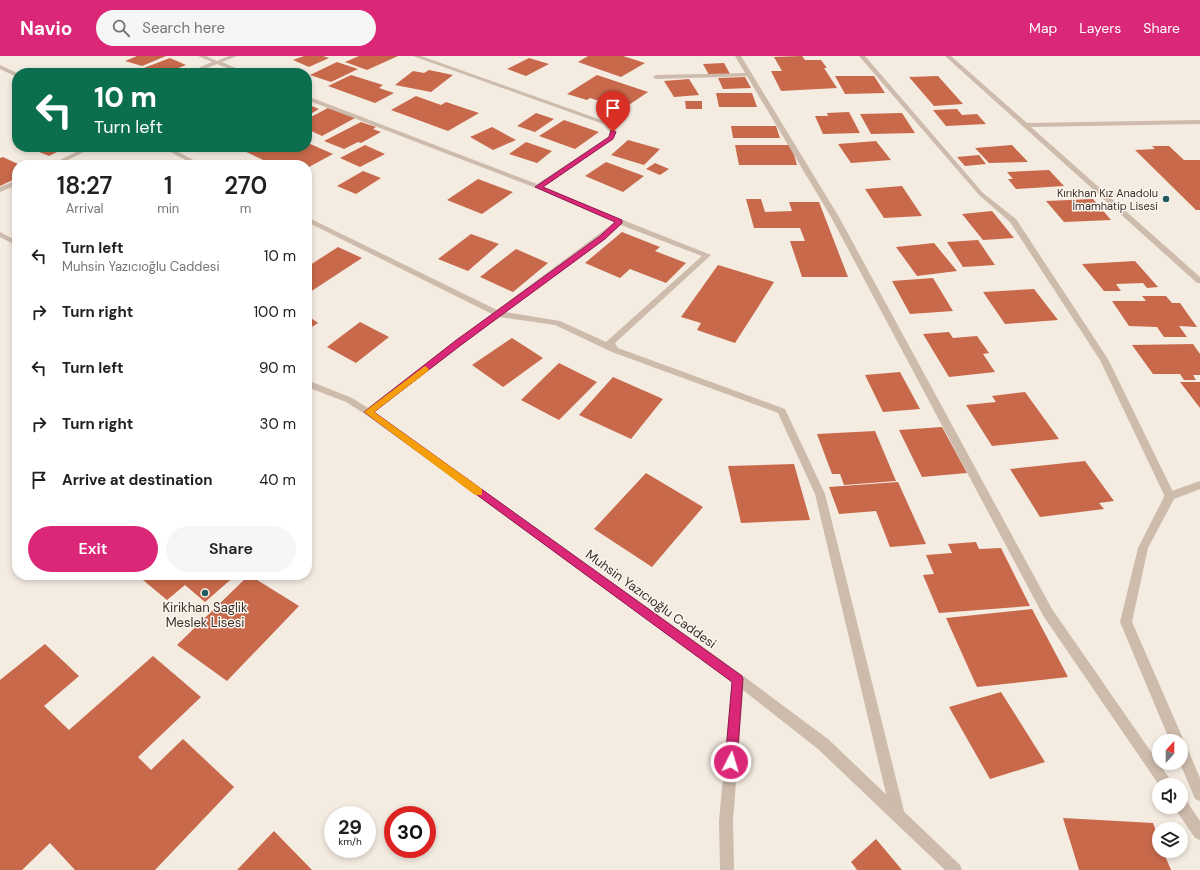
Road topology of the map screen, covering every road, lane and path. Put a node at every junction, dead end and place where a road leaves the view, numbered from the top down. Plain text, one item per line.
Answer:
1 (201, 56) edge
2 (234, 56) edge
3 (416, 56) edge
4 (738, 56) edge
5 (862, 56) edge
6 (948, 56) edge
7 (217, 62) junction
8 (0, 66) edge
9 (202, 68) edge
10 (232, 68) edge
11 (12, 72) edge
12 (750, 75) junction
13 (656, 77) dead end
14 (312, 100) edge
15 (1200, 122) edge
16 (1026, 125) junction
17 (80, 152) edge
18 (174, 152) edge
19 (64, 160) edge
20 (190, 160) edge
21 (12, 184) edge
22 (538, 187) junction
23 (0, 190) edge
24 (312, 221) edge
25 (620, 222) junction
26 (0, 234) edge
27 (12, 241) edge
28 (1200, 281) edge
29 (498, 314) junction
30 (615, 350) junction
31 (312, 385) edge
32 (368, 412) junction
33 (1200, 485) edge
34 (1170, 496) junction
35 (738, 679) junction
36 (1174, 734) edge
37 (1188, 766) edge
38 (1162, 778) edge
39 (1200, 794) edge
40 (1187, 814) edge
41 (898, 816) junction
42 (1200, 833) edge
43 (727, 870) edge
44 (955, 870) edge

1 - 7 street
2 - 7 street
3 - 22 street
4 - 12 street
5 - 34 street
6 - 16 street
7 - 9 street
7 - 10 street
8 - 11 street
12 - 13 street
12 - 38 street
14 - 22 street
15 - 16 street
16 - 28 street
17 - 19 street
18 - 20 street
21 - 23 street
22 - 25 street
24 - 29 street
25 - 29 street
25 - 30 street
26 - 27 street
29 - 30 street
29 - 32 street
30 - 41 street
31 - 32 street, Muhsin Yazıcıoğlu Caddesi
32 - 35 street, Muhsin Yazıcıoğlu Caddesi
33 - 34 street
34 - 36 street
35 - 41 street, Muhsin Yazıcıoğlu Caddesi
35 - 43 street
37 - 39 street
40 - 42 street
41 - 44 street, Muhsin Yazıcıoğlu Caddesi

